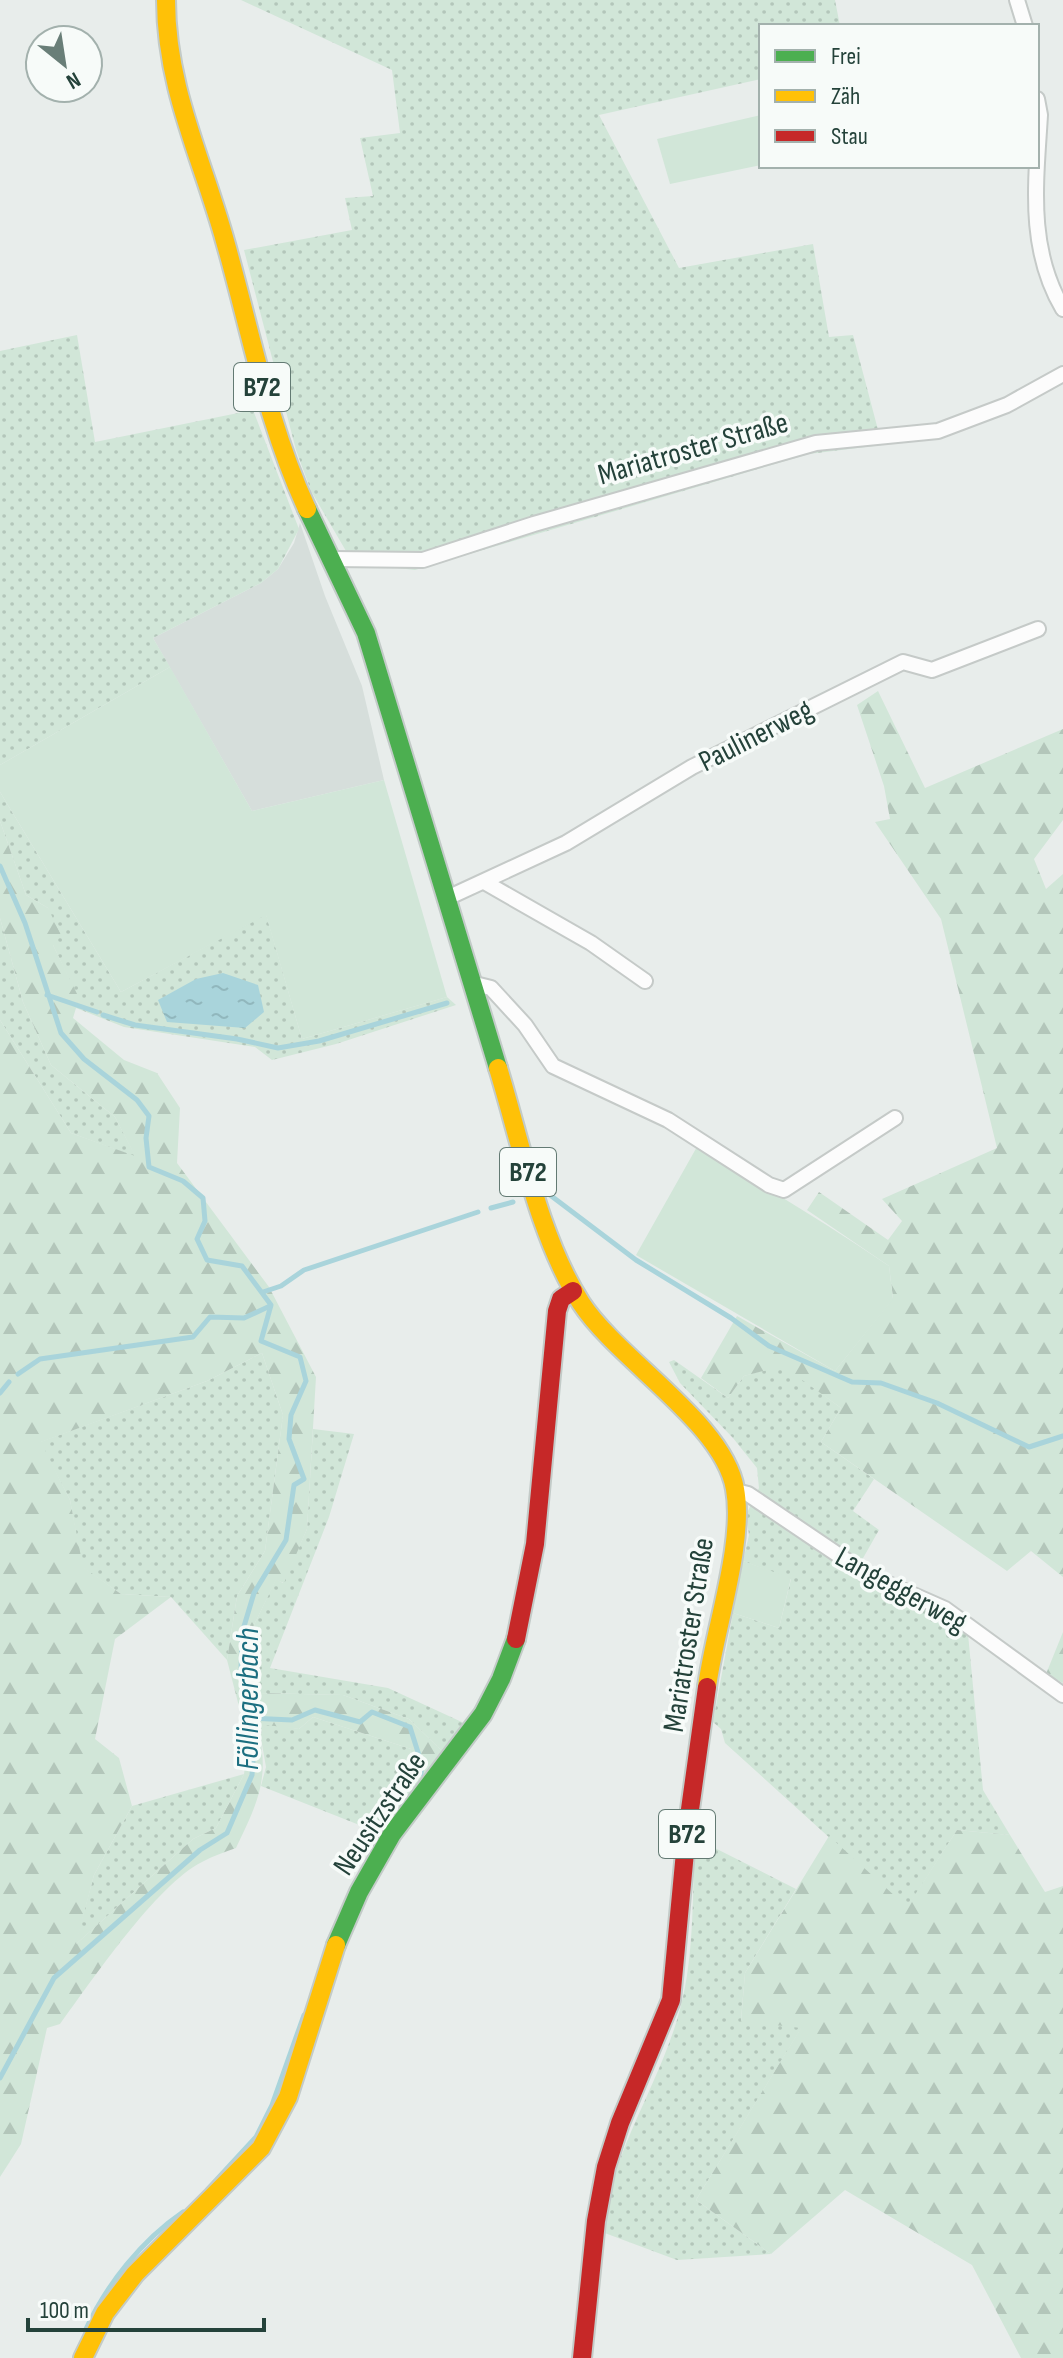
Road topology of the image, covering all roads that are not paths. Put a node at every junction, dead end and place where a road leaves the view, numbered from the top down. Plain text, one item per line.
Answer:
1 (166, 0) edge
2 (1017, 0) edge
3 (1024, 24) edge
4 (1039, 110) edge
5 (1039, 135) edge
6 (1037, 168) edge
7 (1063, 309) edge
8 (1063, 374) edge
9 (333, 559) junction
10 (1038, 629) dead end
11 (486, 883) junction
12 (445, 899) junction
13 (645, 981) dead end
14 (471, 983) junction
15 (895, 1118) dead end
16 (573, 1291) junction
17 (736, 1491) junction
18 (1063, 1695) edge
19 (83, 2358) edge
20 (582, 2358) edge

1 - 9 main road, Mariatroster Straße / B72
2 - 3 street
4 - 5 street
6 - 7 street
8 - 9 street, Mariatroster Straße
9 - 12 main road, Mariatroster Straße / B72
10 - 11 street, Paulinerweg
11 - 12 street, Paulinerweg
11 - 13 street
12 - 14 main road, Mariatroster Straße / B72
14 - 15 street
14 - 16 main road, Mariatroster Straße / B72
16 - 17 main road, Mariatroster Straße / B72
16 - 19 main road, Neusitzstraße
17 - 18 street, Langeggerweg
17 - 20 main road, Mariatroster Straße / B72

